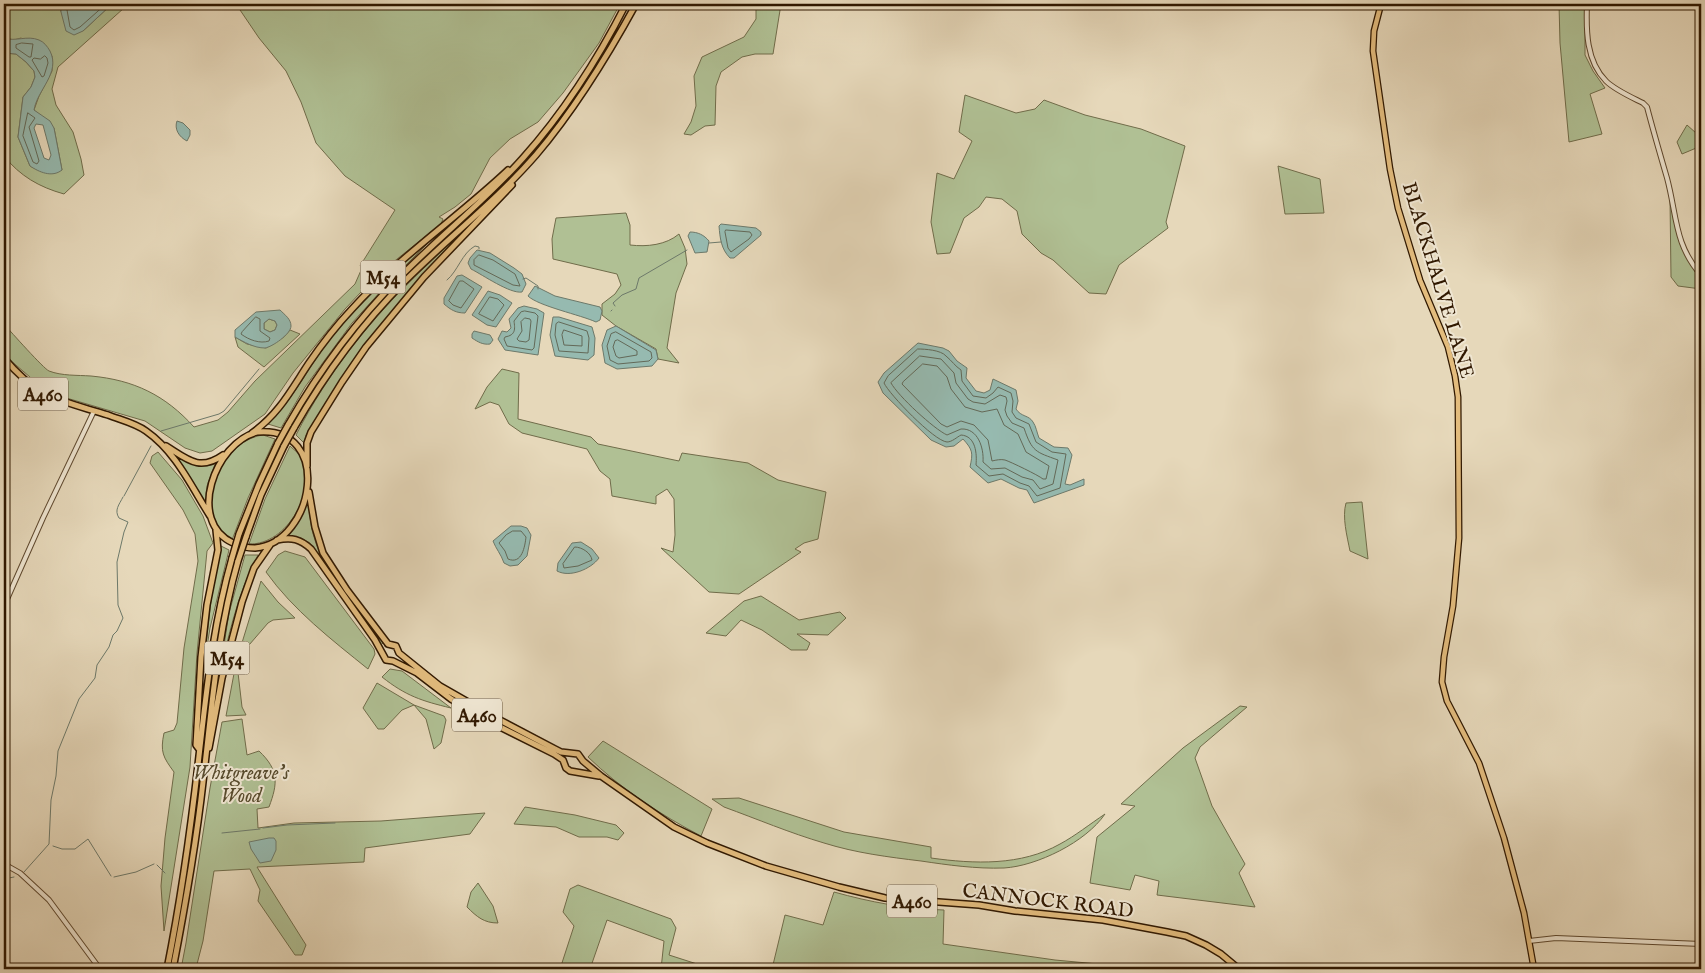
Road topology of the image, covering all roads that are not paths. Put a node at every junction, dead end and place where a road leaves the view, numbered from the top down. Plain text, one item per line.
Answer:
1 (626, 4) edge
2 (636, 4) edge
3 (1381, 4) edge
4 (1587, 4) edge
5 (537, 142) junction
6 (535, 155) junction
7 (1701, 275) edge
8 (4, 358) edge
9 (94, 411) junction
10 (252, 433) junction
11 (161, 443) junction
12 (227, 452) junction
13 (307, 466) junction
14 (308, 486) junction
15 (212, 518) junction
16 (216, 528) junction
17 (277, 540) junction
18 (271, 544) junction
19 (4, 606) edge
20 (388, 644) junction
21 (382, 652) junction
22 (399, 653) junction
23 (392, 661) junction
24 (200, 749) junction
25 (571, 754) junction
26 (583, 761) junction
27 (565, 763) junction
28 (576, 772) junction
29 (601, 776) junction
30 (204, 780) junction
31 (4, 864) edge
32 (1529, 940) junction
33 (1701, 944) edge
34 (100, 969) edge
35 (167, 969) edge
36 (173, 969) edge
37 (1238, 969) edge
38 (1534, 969) edge

1 - 5 highway, M54
2 - 6 highway, M54
3 - 32 main road, BLACKHALVE LANE
4 - 7 street
5 - 10 highway, M54
5 - 24 highway, M54, bridge
6 - 13 highway
6 - 30 highway, M54, bridge
8 - 9 highway, A460
9 - 11 highway, A460
9 - 19 street
10 - 12 highway, A460
10 - 13 highway
11 - 12 highway, A460
11 - 15 highway, A460
12 - 15 highway
13 - 14 highway
14 - 17 highway
14 - 20 highway
15 - 16 highway, A460
16 - 18 highway, A460
16 - 24 highway
17 - 18 highway, A460
17 - 21 highway
18 - 30 highway, M54
20 - 21 highway
20 - 22 highway
21 - 23 highway
22 - 23 highway
22 - 25 highway, A460
23 - 27 highway, A460
24 - 35 highway, M54
25 - 26 highway
25 - 27 highway
26 - 28 highway
26 - 29 highway, CANNOCK ROAD / A460
27 - 28 highway
28 - 29 highway, CANNOCK ROAD / A460
29 - 37 highway, CANNOCK ROAD / A460
30 - 36 highway, M54
31 - 34 street
32 - 33 street
32 - 38 main road, BLACKHALVE LANE

